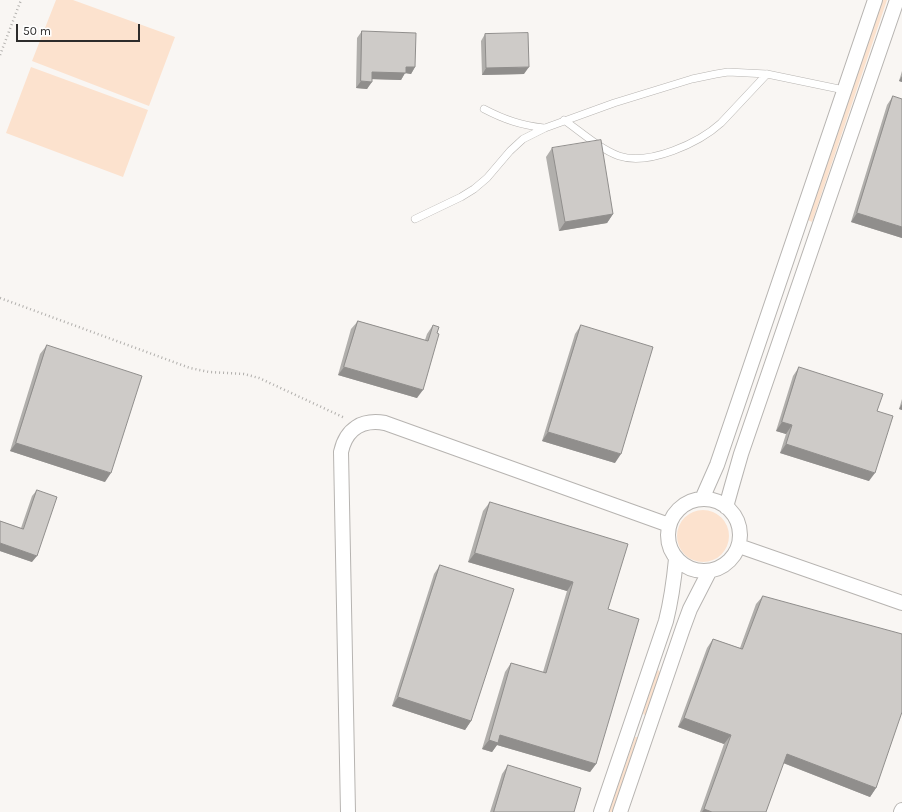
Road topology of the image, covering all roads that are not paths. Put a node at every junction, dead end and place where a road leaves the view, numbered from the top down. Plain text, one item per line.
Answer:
1 (875, 0) edge
2 (897, 0) edge
3 (767, 74) junction
4 (844, 90) junction
5 (484, 109) dead end
6 (564, 120) junction
7 (545, 128) junction
8 (415, 219) dead end
9 (702, 499) junction
10 (726, 506) junction
11 (669, 525) junction
12 (739, 546) junction
13 (676, 559) junction
14 (709, 572) junction
15 (902, 603) edge
16 (631, 724) junction
17 (648, 730) junction
18 (348, 812) edge
19 (601, 812) edge
20 (620, 812) edge

1 - 4 street
2 - 10 street
3 - 4 lane
3 - 6 lane
3 - 6 lane
4 - 9 street
5 - 7 lane
6 - 7 lane
7 - 8 lane
9 - 10 street
9 - 11 street
10 - 12 street
11 - 13 street
11 - 18 street
12 - 14 street
12 - 15 street
13 - 14 street
13 - 16 street
14 - 17 street
16 - 17 street
16 - 19 street
17 - 20 street

